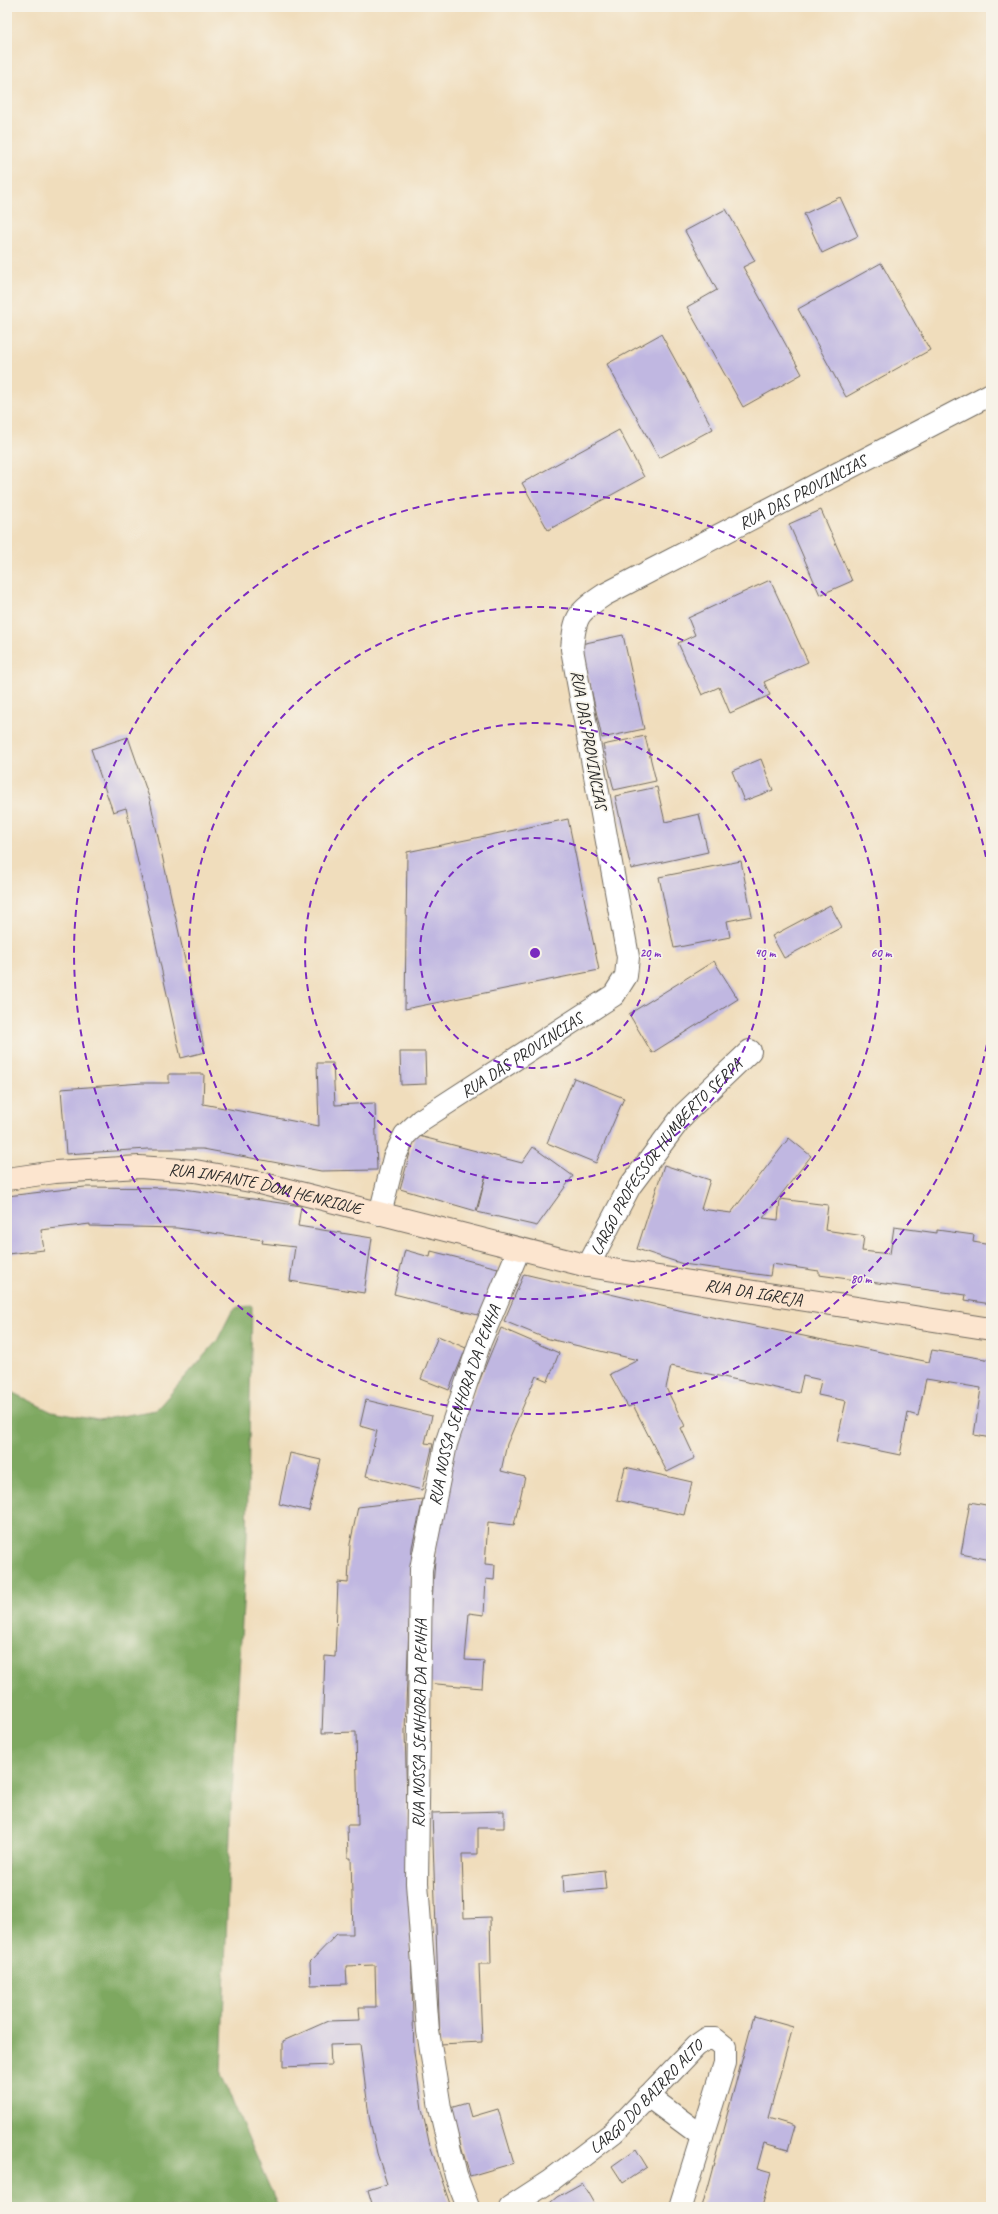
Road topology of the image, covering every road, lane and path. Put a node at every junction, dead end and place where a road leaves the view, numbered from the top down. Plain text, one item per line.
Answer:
1 (991, 394) edge
2 (750, 1051) dead end
3 (7, 1179) edge
4 (380, 1214) junction
5 (519, 1250) junction
6 (588, 1266) junction
7 (991, 1329) edge
8 (648, 2096) junction
9 (702, 2136) junction
10 (468, 2207) edge
11 (510, 2207) edge
12 (680, 2207) edge

1 - 4 street, RUA DAS PROVINCIAS
2 - 6 street, LARGO PROFESSOR HUMBERTO SERPA
3 - 4 street, RUA INFANTE DOM HENRIQUE
4 - 5 street, RUA INFANTE DOM HENRIQUE
5 - 6 street, RUA DA IGREJA
5 - 10 street, RUA NOSSA SENHORA DA PENHA
6 - 7 street, RUA DA IGREJA
8 - 9 street
8 - 9 street, LARGO DO BAIRRO ALTO
8 - 11 street, LARGO DO BAIRRO ALTO
9 - 12 street, LARGO DO BAIRRO ALTO

